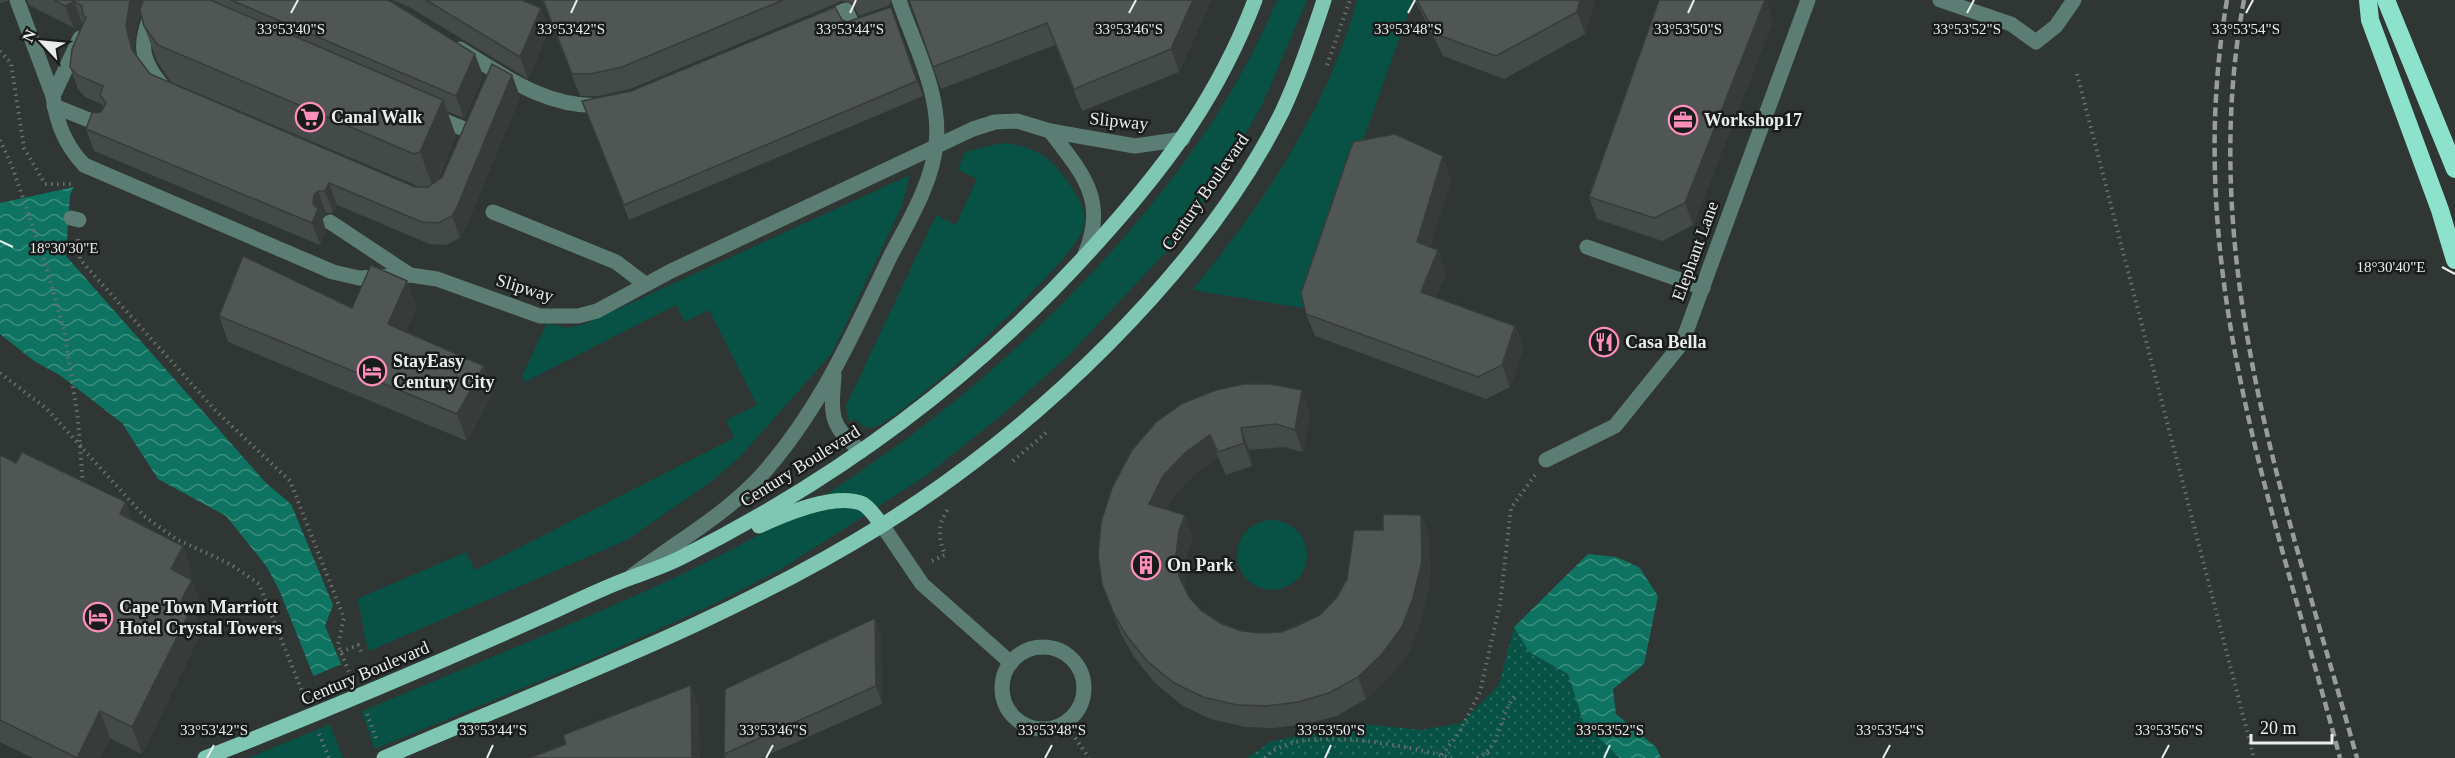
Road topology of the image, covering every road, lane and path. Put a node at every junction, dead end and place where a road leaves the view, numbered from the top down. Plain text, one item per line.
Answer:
1 (17, 0) edge
2 (156, 0) edge
3 (1255, 0) edge
4 (1324, 0) edge
5 (1808, 0) edge
6 (1940, 0) edge
7 (2074, 0) edge
8 (2368, 0) edge
9 (2386, 0) edge
10 (894, 11) edge
11 (804, 28) edge
12 (82, 33) edge
13 (444, 40) edge
14 (0, 51) edge
15 (2077, 74) dead end
16 (176, 94) edge
17 (53, 101) junction
18 (616, 103) edge
19 (425, 112) edge
20 (104, 126) edge
21 (1050, 131) junction
22 (469, 132) edge
23 (1183, 139) junction
24 (0, 140) edge
25 (2455, 169) edge
26 (493, 212) dead end
27 (330, 222) dead end
28 (1587, 247) dead end
29 (1082, 260) junction
30 (2455, 260) edge
31 (410, 275) junction
32 (645, 284) junction
33 (1703, 288) junction
34 (838, 364) junction
35 (0, 373) edge
36 (861, 451) junction
37 (1546, 460) joint
38 (83, 493) edge
39 (882, 525) junction
40 (684, 557) junction
41 (630, 578) junction
42 (341, 652) junction
43 (362, 654) dead end
44 (1011, 663) junction
45 (354, 684) dead end
46 (1516, 694) dead end
47 (366, 699) junction
48 (306, 702) dead end
49 (310, 722) junction
50 (1065, 723) junction
51 (386, 753) edge
52 (1488, 753) junction
53 (1442, 755) junction
54 (204, 758) edge
55 (328, 758) edge
56 (1089, 758) edge
57 (1265, 758) edge
58 (1452, 758) edge
59 (1477, 758) edge
60 (1492, 758) edge
61 (2254, 758) edge

1 - 17 lane, Slipway
2 - 16 lane
3 - 23 main road, Century Boulevard
4 - 39 main road, Century Boulevard
5 - 33 lane, Elephant Lane
6 - 7 lane
8 - 30 highway
9 - 25 highway
10 - 11 lane
10 - 34 lane
12 - 17 lane
13 - 18 lane
14 - 42 path
15 - 61 path
17 - 20 lane
17 - 31 lane, Slipway
19 - 22 lane
21 - 23 lane, Slipway
21 - 29 lane
21 - 32 lane, Slipway
23 - 29 main road, Century Boulevard
24 - 38 path
26 - 32 lane
27 - 31 lane
28 - 33 lane
29 - 36 main road, Century Boulevard
31 - 32 lane, Slipway
33 - 37 lane, Elephant Lane
34 - 36 lane
34 - 41 lane
35 - 48 path
36 - 40 main road, Century Boulevard
37 - 53 path
39 - 40 main road
39 - 44 lane
39 - 51 main road, Century Boulevard
40 - 41 main road, Century Boulevard
41 - 47 main road, Century Boulevard
42 - 43 path
42 - 45 path
44 - 50 lane
44 - 50 lane
46 - 52 path
47 - 49 main road, Century Boulevard
47 - 51 path
49 - 54 main road, Century Boulevard
49 - 55 path
50 - 56 path
52 - 59 path
52 - 60 path
53 - 57 path
53 - 58 path

